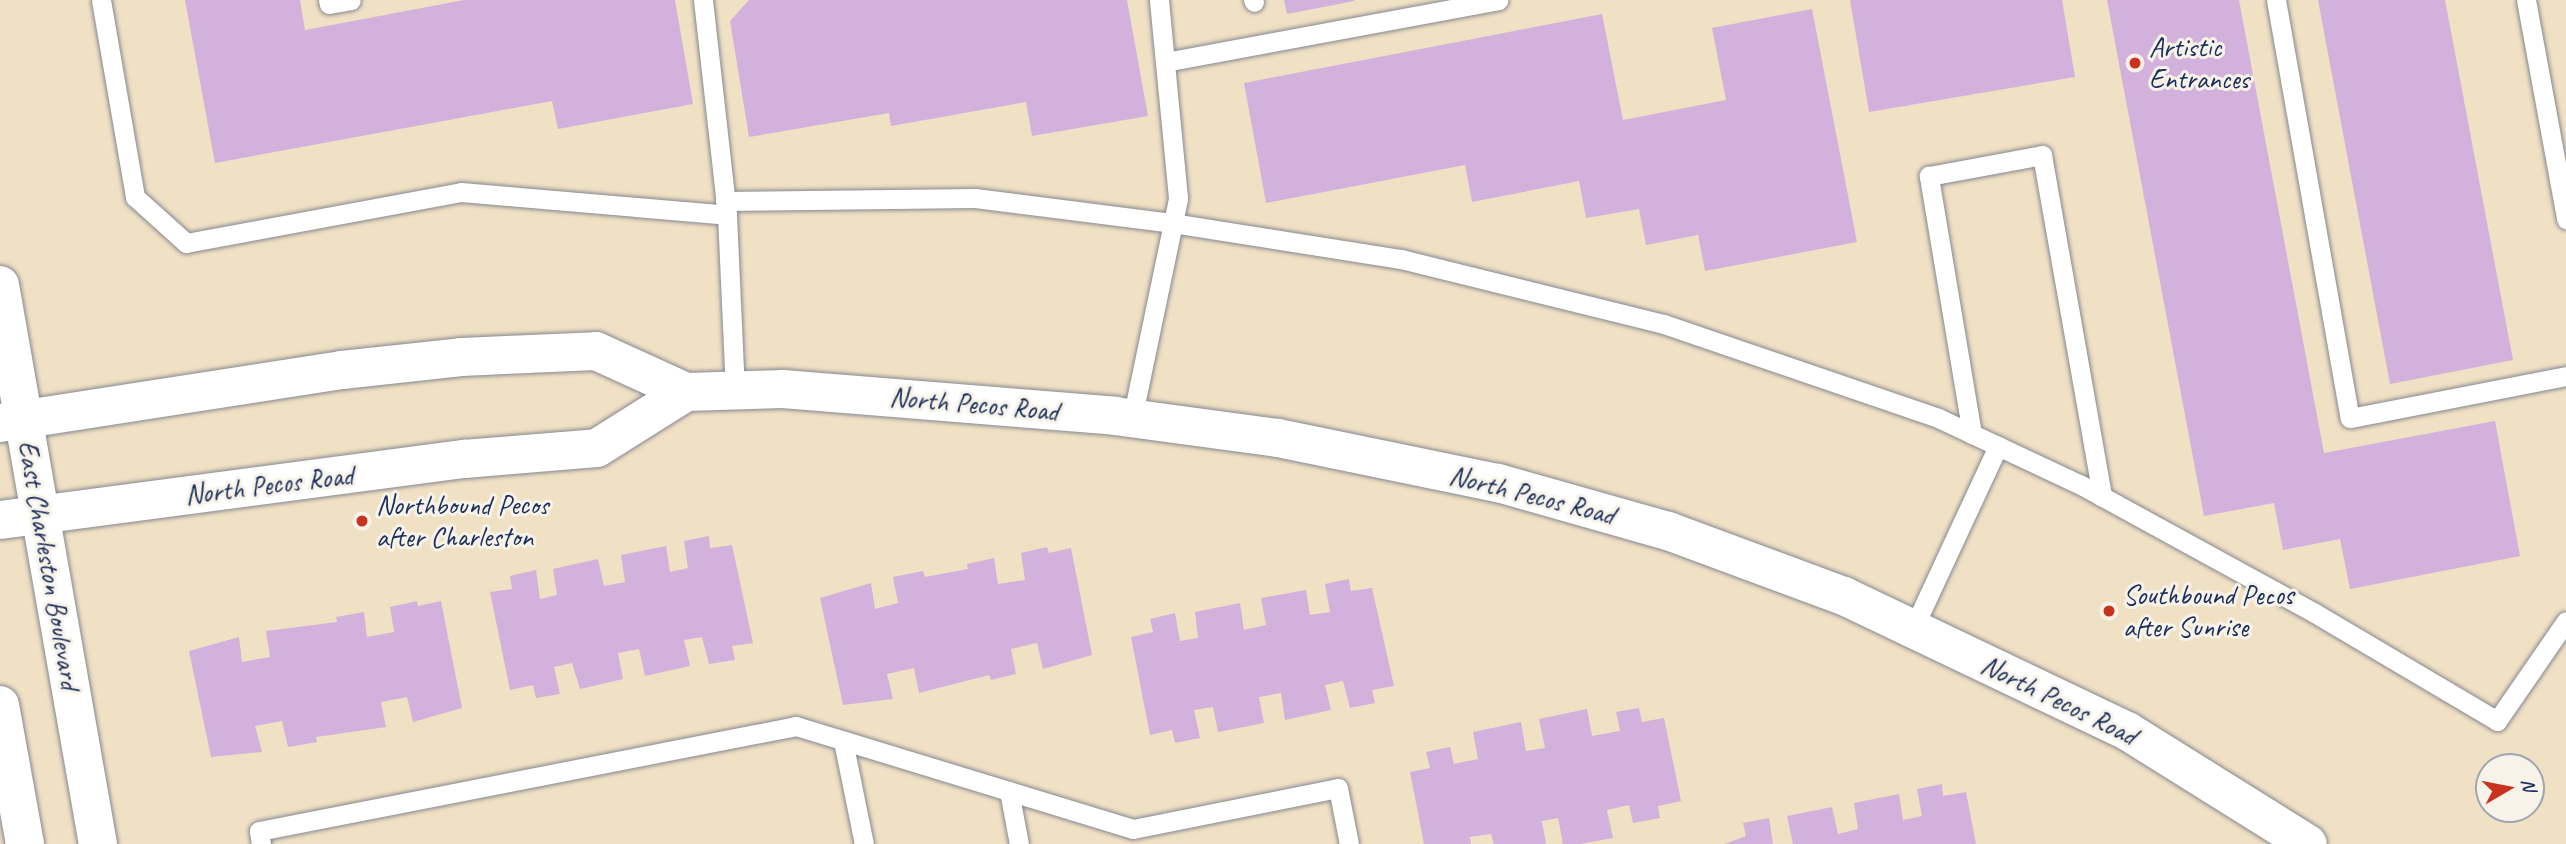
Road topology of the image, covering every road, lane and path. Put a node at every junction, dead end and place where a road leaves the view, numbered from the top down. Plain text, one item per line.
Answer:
1 (102, 0) edge
2 (328, 0) edge
3 (351, 0) edge
4 (703, 0) edge
5 (1160, 0) edge
6 (1498, 0) edge
7 (2276, 0) edge
8 (2526, 0) edge
9 (1165, 62) junction
10 (726, 208) junction
11 (2566, 219) edge
12 (1173, 223) junction
13 (0, 285) edge
14 (2566, 376) edge
15 (735, 390) junction
16 (687, 392) junction
17 (1132, 419) junction
18 (12, 421) edge
19 (1972, 434) junction
20 (1998, 446) junction
21 (2102, 496) junction
22 (15, 517) edge
23 (2566, 621) edge
24 (1913, 629) junction
25 (0, 705) edge
26 (843, 741) junction
27 (1009, 791) junction
28 (25, 844) edge
29 (98, 844) edge
30 (261, 844) edge
31 (864, 844) edge
32 (1019, 844) edge
33 (1349, 844) edge
34 (2308, 844) edge

1 - 10 lane
2 - 3 lane
4 - 10 lane
5 - 9 lane
6 - 9 lane
7 - 14 lane
8 - 11 lane
9 - 12 lane
10 - 12 lane
10 - 15 lane
12 - 17 lane
12 - 19 lane
13 - 18 main road, East Charleston Boulevard
15 - 16 main road, North Pecos Road
15 - 17 main road, North Pecos Road
16 - 18 main road, North Pecos Road
16 - 22 main road, North Pecos Road
17 - 24 main road, North Pecos Road
18 - 22 main road, East Charleston Boulevard
19 - 20 lane
19 - 21 lane
20 - 21 lane
20 - 24 lane
21 - 23 lane
22 - 29 main road, East Charleston Boulevard
24 - 34 main road, North Pecos Road
25 - 28 main road
26 - 27 lane
26 - 30 lane
26 - 31 lane
27 - 32 lane
27 - 33 lane

